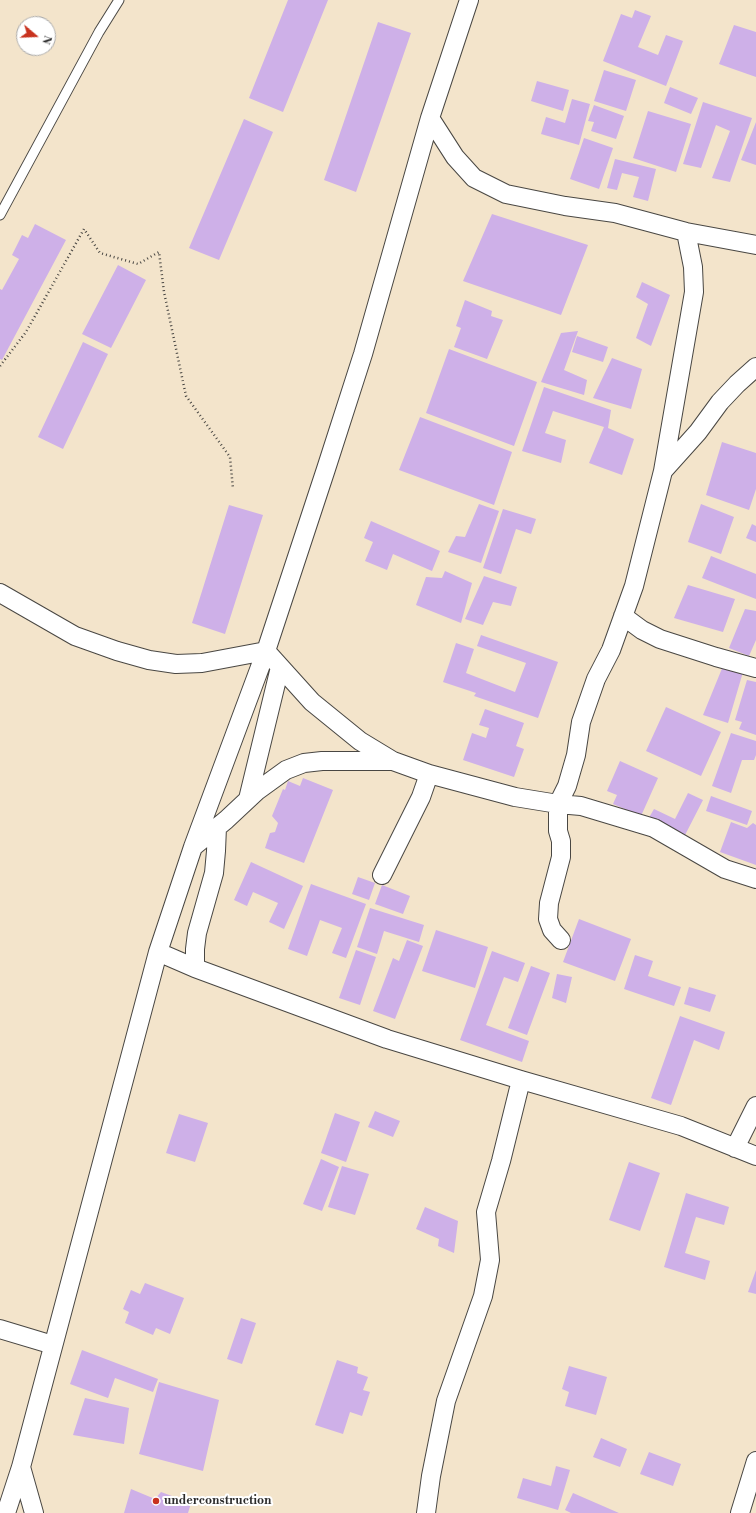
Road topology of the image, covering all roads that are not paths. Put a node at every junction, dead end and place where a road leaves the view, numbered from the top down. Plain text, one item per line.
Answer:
1 (119, 0) edge
2 (469, 0) edge
3 (430, 118) junction
4 (0, 216) edge
5 (686, 232) junction
6 (756, 245) edge
7 (756, 367) edge
8 (663, 471) junction
9 (0, 593) edge
10 (623, 616) junction
11 (266, 651) junction
12 (280, 667) junction
13 (756, 668) edge
14 (393, 761) junction
15 (429, 774) junction
16 (248, 800) junction
17 (558, 804) junction
18 (217, 827) junction
19 (193, 847) junction
20 (382, 875) dead end
21 (756, 879) edge
22 (561, 940) dead end
23 (158, 952) junction
24 (195, 968) junction
25 (521, 1080) junction
26 (756, 1106) edge
27 (735, 1148) junction
28 (756, 1156) edge
29 (0, 1329) edge
30 (53, 1346) junction
31 (756, 1461) edge
32 (21, 1467) junction
33 (6, 1513) edge
34 (34, 1513) edge
35 (426, 1513) edge
36 (740, 1513) edge

1 - 4 lane
2 - 3 street
3 - 5 street
3 - 11 street
5 - 6 street
5 - 8 street
7 - 8 street
8 - 10 street
9 - 11 street
10 - 13 street
10 - 17 street
11 - 12 street
11 - 19 street
12 - 14 street
12 - 16 street
14 - 15 street
14 - 16 street
15 - 17 street
15 - 20 street
16 - 18 street
17 - 21 street
17 - 22 street
18 - 19 street
18 - 24 street
19 - 23 street
23 - 24 street
23 - 30 street
24 - 25 street
25 - 27 street
25 - 35 street
26 - 27 street
27 - 28 street
29 - 30 street
30 - 32 street
31 - 36 street
32 - 33 street
32 - 34 street

